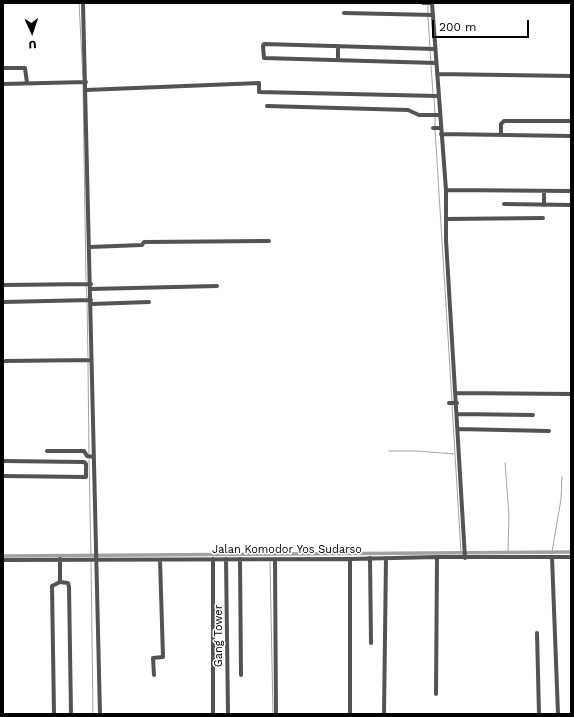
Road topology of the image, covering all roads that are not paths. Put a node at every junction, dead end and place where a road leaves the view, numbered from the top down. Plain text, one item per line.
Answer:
1 (83, 3) edge
2 (424, 3) edge
3 (432, 3) edge
4 (344, 13) dead end
5 (432, 16) junction
6 (338, 46) junction
7 (432, 49) junction
8 (338, 60) junction
9 (432, 63) junction
10 (3, 68) edge
11 (437, 74) junction
12 (571, 76) edge
13 (85, 82) junction
14 (27, 83) junction
15 (3, 84) edge
16 (86, 90) junction
17 (435, 96) junction
18 (267, 106) dead end
19 (436, 115) junction
20 (571, 121) edge
21 (441, 134) junction
22 (500, 135) junction
23 (571, 136) edge
24 (446, 190) junction
25 (544, 191) junction
26 (571, 191) edge
27 (504, 204) dead end
28 (544, 205) junction
29 (571, 205) edge
30 (543, 218) dead end
31 (446, 219) junction
32 (269, 241) dead end
33 (90, 247) junction
34 (3, 285) edge
35 (89, 285) junction
36 (217, 286) dead end
37 (89, 301) junction
38 (3, 302) edge
39 (149, 302) dead end
40 (89, 360) junction
41 (3, 361) edge
42 (456, 393) junction
43 (571, 394) edge
44 (458, 414) junction
45 (533, 415) dead end
46 (458, 429) junction
47 (549, 431) dead end
48 (46, 451) dead end
49 (92, 457) junction
50 (3, 461) edge
51 (90, 474) junction
52 (3, 476) edge
53 (437, 556) junction
54 (465, 556) junction
55 (552, 557) junction
56 (571, 557) edge
57 (226, 558) junction
58 (370, 558) junction
59 (386, 558) junction
60 (60, 559) junction
61 (95, 559) junction
62 (213, 559) junction
63 (240, 559) junction
64 (272, 559) junction
65 (350, 559) junction
66 (3, 560) edge
67 (160, 560) junction
68 (60, 582) junction
69 (537, 633) dead end
70 (371, 643) dead end
71 (154, 675) dead end
72 (241, 675) dead end
73 (436, 694) dead end
74 (54, 714) edge
75 (71, 714) edge
76 (100, 714) edge
77 (213, 714) edge
78 (228, 714) edge
79 (276, 714) edge
80 (350, 714) edge
81 (384, 714) edge
82 (539, 714) edge
83 (558, 714) edge

1 - 13 street
2 - 3 street
3 - 5 street
4 - 5 street
5 - 7 street
6 - 7 street
6 - 8 street
6 - 8 street
7 - 9 street
8 - 9 street
9 - 11 street
10 - 14 street
11 - 12 street
11 - 17 street
13 - 14 street
13 - 16 street
14 - 15 street
16 - 17 street
16 - 33 street
17 - 19 street
18 - 19 street
19 - 21 street
20 - 22 street
21 - 22 street
21 - 24 street
22 - 23 street
24 - 25 street
24 - 31 street
25 - 26 street
25 - 28 street
27 - 28 street
28 - 29 street
30 - 31 street
31 - 42 street
32 - 33 street
33 - 35 street
34 - 35 street
35 - 36 street
35 - 37 street
37 - 38 street
37 - 39 street
37 - 40 street
40 - 41 street
40 - 49 street
42 - 43 street
42 - 44 street
44 - 45 street
44 - 46 street
46 - 47 street
46 - 54 street
48 - 49 street
49 - 51 street
50 - 51 street
51 - 52 street
51 - 61 street
53 - 54 street, Jalan Komodor Yos Sudarso
53 - 59 street, Jalan Komodor Yos Sudarso
53 - 73 street
54 - 55 street, Jalan Komodor Yos Sudarso
55 - 56 street, Jalan Komodor Yos Sudarso
55 - 83 street
57 - 62 street, Jalan Komodor Yos Sudarso
57 - 63 street, Jalan Komodor Yos Sudarso
57 - 78 street, Gang Tower
58 - 59 street, Jalan Komodor Yos Sudarso
58 - 65 street, Jalan Komodor Yos Sudarso
58 - 70 street
59 - 81 street
60 - 61 street, Jalan Komodor Yos Sudarso
60 - 66 street, Jalan Komodor Yos Sudarso
60 - 68 street
61 - 67 street, Jalan Komodor Yos Sudarso
61 - 76 street
62 - 67 street, Jalan Komodor Yos Sudarso
62 - 77 street
63 - 64 street, Jalan Komodor Yos Sudarso
63 - 72 street
64 - 65 street, Jalan Komodor Yos Sudarso
64 - 79 street
65 - 80 street
67 - 71 street
68 - 74 street
68 - 75 street
69 - 82 street

